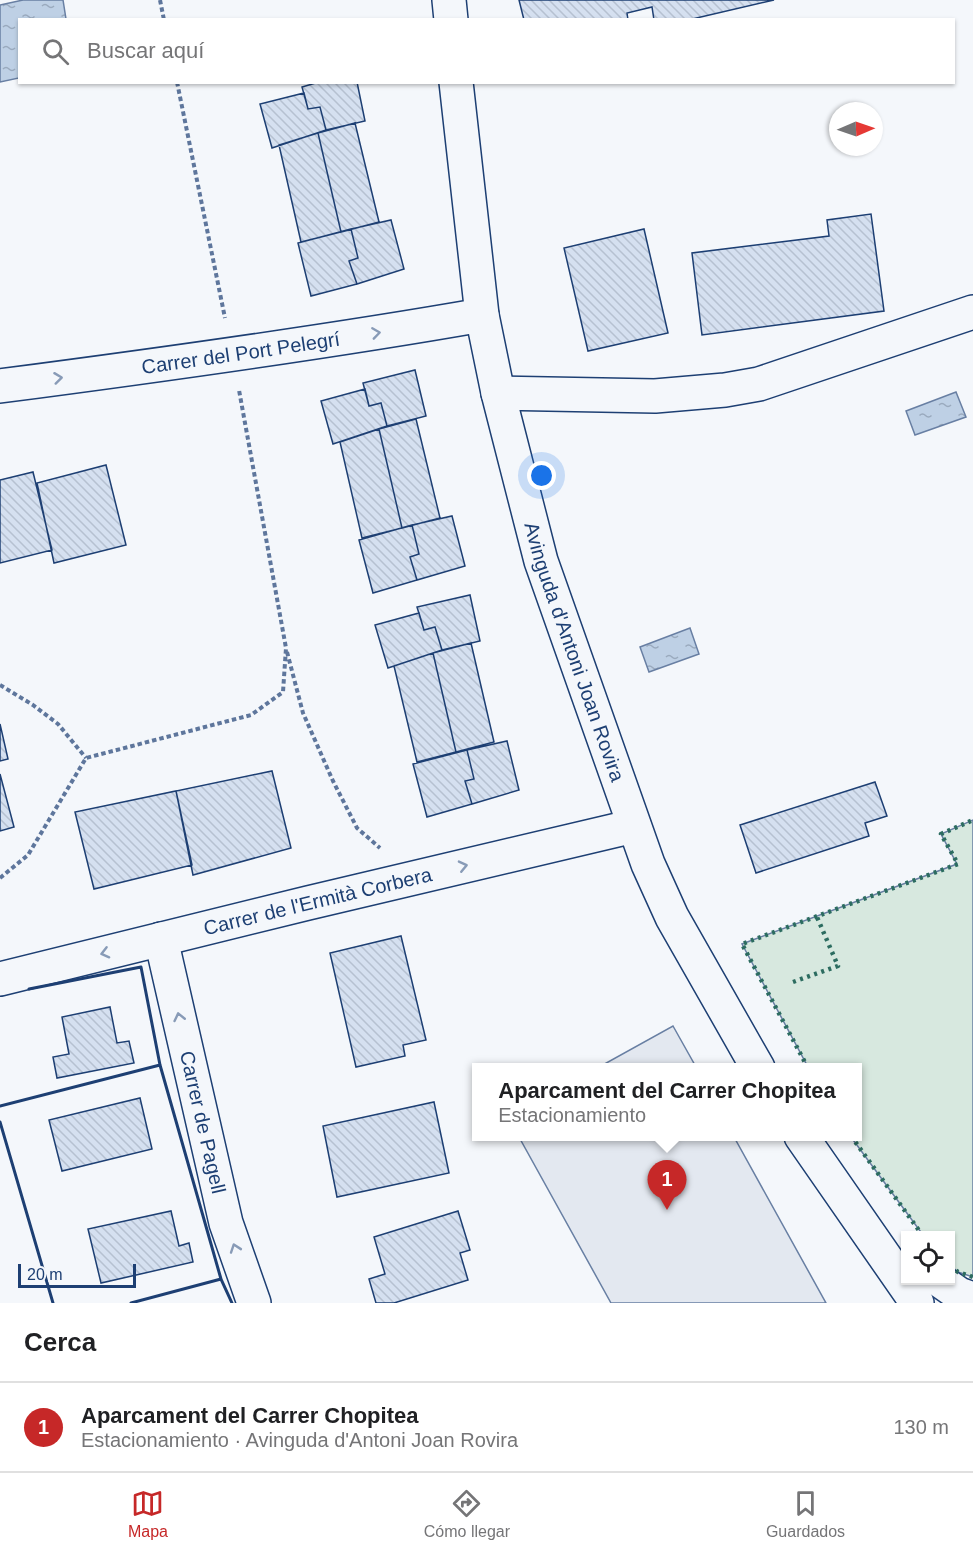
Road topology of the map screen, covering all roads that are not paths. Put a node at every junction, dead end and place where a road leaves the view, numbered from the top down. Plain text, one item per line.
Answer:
1 (449, 0) edge
2 (451, 18) edge
3 (456, 84) edge
4 (973, 312) edge
5 (482, 315) junction
6 (0, 386) edge
7 (498, 393) junction
8 (634, 826) junction
9 (162, 939) junction
10 (0, 979) edge
11 (755, 1063) edge
12 (804, 1141) edge
13 (894, 1256) edge
14 (945, 1285) edge
15 (973, 1299) edge
16 (254, 1303) edge
17 (918, 1303) edge

1 - 2 street
3 - 5 street, Avinguda d'Antoni Joan Rovira
4 - 7 street
6 -> 5 street, Carrer del Port Pelegrí
5 - 7 street, Avinguda d'Antoni Joan Rovira
7 - 8 street, Avinguda d'Antoni Joan Rovira
9 -> 8 street, Carrer de l'Ermità Corbera
8 - 11 street, Avinguda d'Antoni Joan Rovira
9 -> 10 street, Carrer de l'Ermità Corbera
16 -> 9 street, Carrer de Pagell
12 - 13 street
13 - 17 street
14 - 15 street

